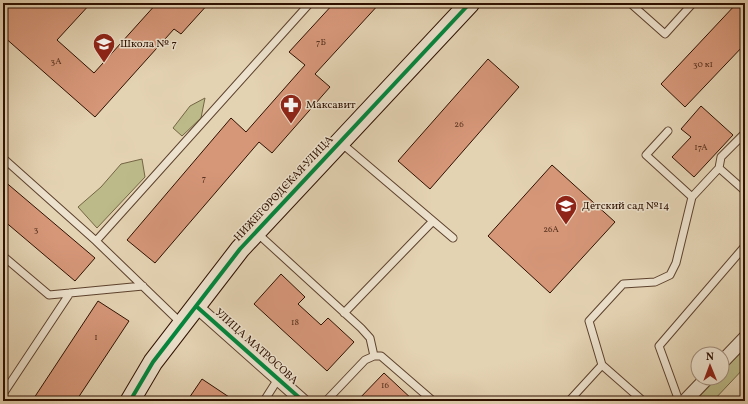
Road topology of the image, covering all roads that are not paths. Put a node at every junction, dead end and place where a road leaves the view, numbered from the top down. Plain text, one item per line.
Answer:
1 (310, 3) edge
2 (470, 3) edge
3 (630, 3) edge
4 (693, 3) edge
5 (668, 131) dead end
6 (745, 133) edge
7 (340, 142) junction
8 (3, 158) edge
9 (719, 168) junction
10 (745, 191) edge
11 (692, 197) junction
12 (433, 221) junction
13 (256, 232) junction
14 (453, 238) dead end
15 (96, 241) junction
16 (745, 247) edge
17 (3, 256) edge
18 (143, 286) junction
19 (70, 293) junction
20 (196, 306) junction
21 (344, 313) junction
22 (182, 324) junction
23 (745, 338) edge
24 (730, 354) edge
25 (374, 356) junction
26 (602, 365) junction
27 (278, 379) junction
28 (699, 386) edge
29 (3, 394) edge
30 (130, 401) edge
31 (264, 401) edge
32 (303, 401) edge
33 (326, 401) edge
34 (433, 401) edge
35 (569, 401) edge
36 (643, 401) edge
37 (679, 401) edge
38 (685, 401) edge

1 - 15 lane
2 - 7 street, НИЖЕГОРОДСКАЯ УЛИЦА
3 - 4 lane
5 - 11 lane
6 - 9 lane
7 - 12 lane
7 - 13 street, НИЖЕГОРОДСКАЯ УЛИЦА
8 - 15 lane
9 - 10 lane
9 - 11 lane
11 - 26 lane
12 - 14 lane
12 - 21 lane
13 - 20 street, НИЖЕГОРОДСКАЯ УЛИЦА
13 - 21 lane
15 - 18 lane
16 - 37 lane
17 - 19 lane
18 - 19 lane
18 - 22 lane
19 - 29 lane
20 - 22 street, НИЖЕГОРОДСКАЯ УЛИЦА
20 - 27 street, УЛИЦА МАТРОСОВА
21 - 25 lane
22 - 30 street, НИЖЕГОРОДСКАЯ УЛИЦА
23 - 24 street
25 - 33 lane
25 - 34 lane
26 - 35 lane
26 - 36 lane
27 - 31 lane
27 - 32 street, УЛИЦА МАТРОСОВА
28 - 38 street

